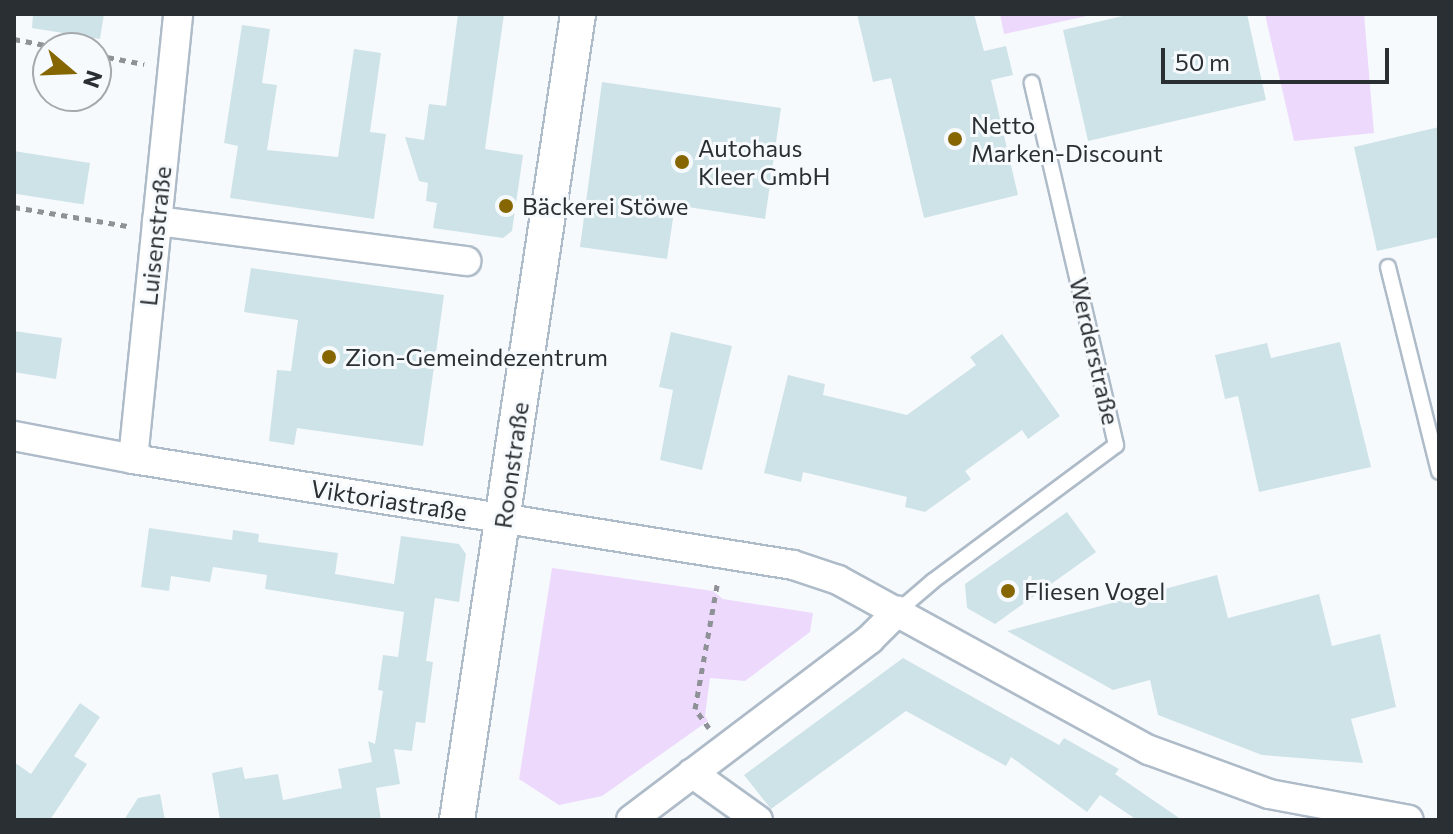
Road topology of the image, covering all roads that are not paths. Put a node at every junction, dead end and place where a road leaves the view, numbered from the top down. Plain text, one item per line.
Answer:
1 (178, 14) edge
2 (578, 14) edge
3 (1032, 83) dead end
4 (156, 226) junction
5 (466, 261) dead end
6 (1388, 267) dead end
7 (14, 436) edge
8 (133, 459) junction
9 (1439, 472) edge
10 (504, 518) junction
11 (898, 611) junction
12 (692, 773) junction
13 (457, 820) edge
14 (631, 820) edge
15 (758, 820) edge
16 (1409, 820) edge

1 - 4 street, Luisenstraße
2 - 10 street, Roonstraße
3 - 11 lane, Werderstraße
4 - 5 street
4 - 8 street, Luisenstraße
6 - 9 lane
7 - 8 street, Viktoriastraße
8 - 10 street, Viktoriastraße
10 - 11 street, Viktoriastraße
10 - 13 street, Roonstraße
11 - 12 street, Werderstraße
11 - 16 street
12 - 14 street, Werderstraße
12 - 15 street

